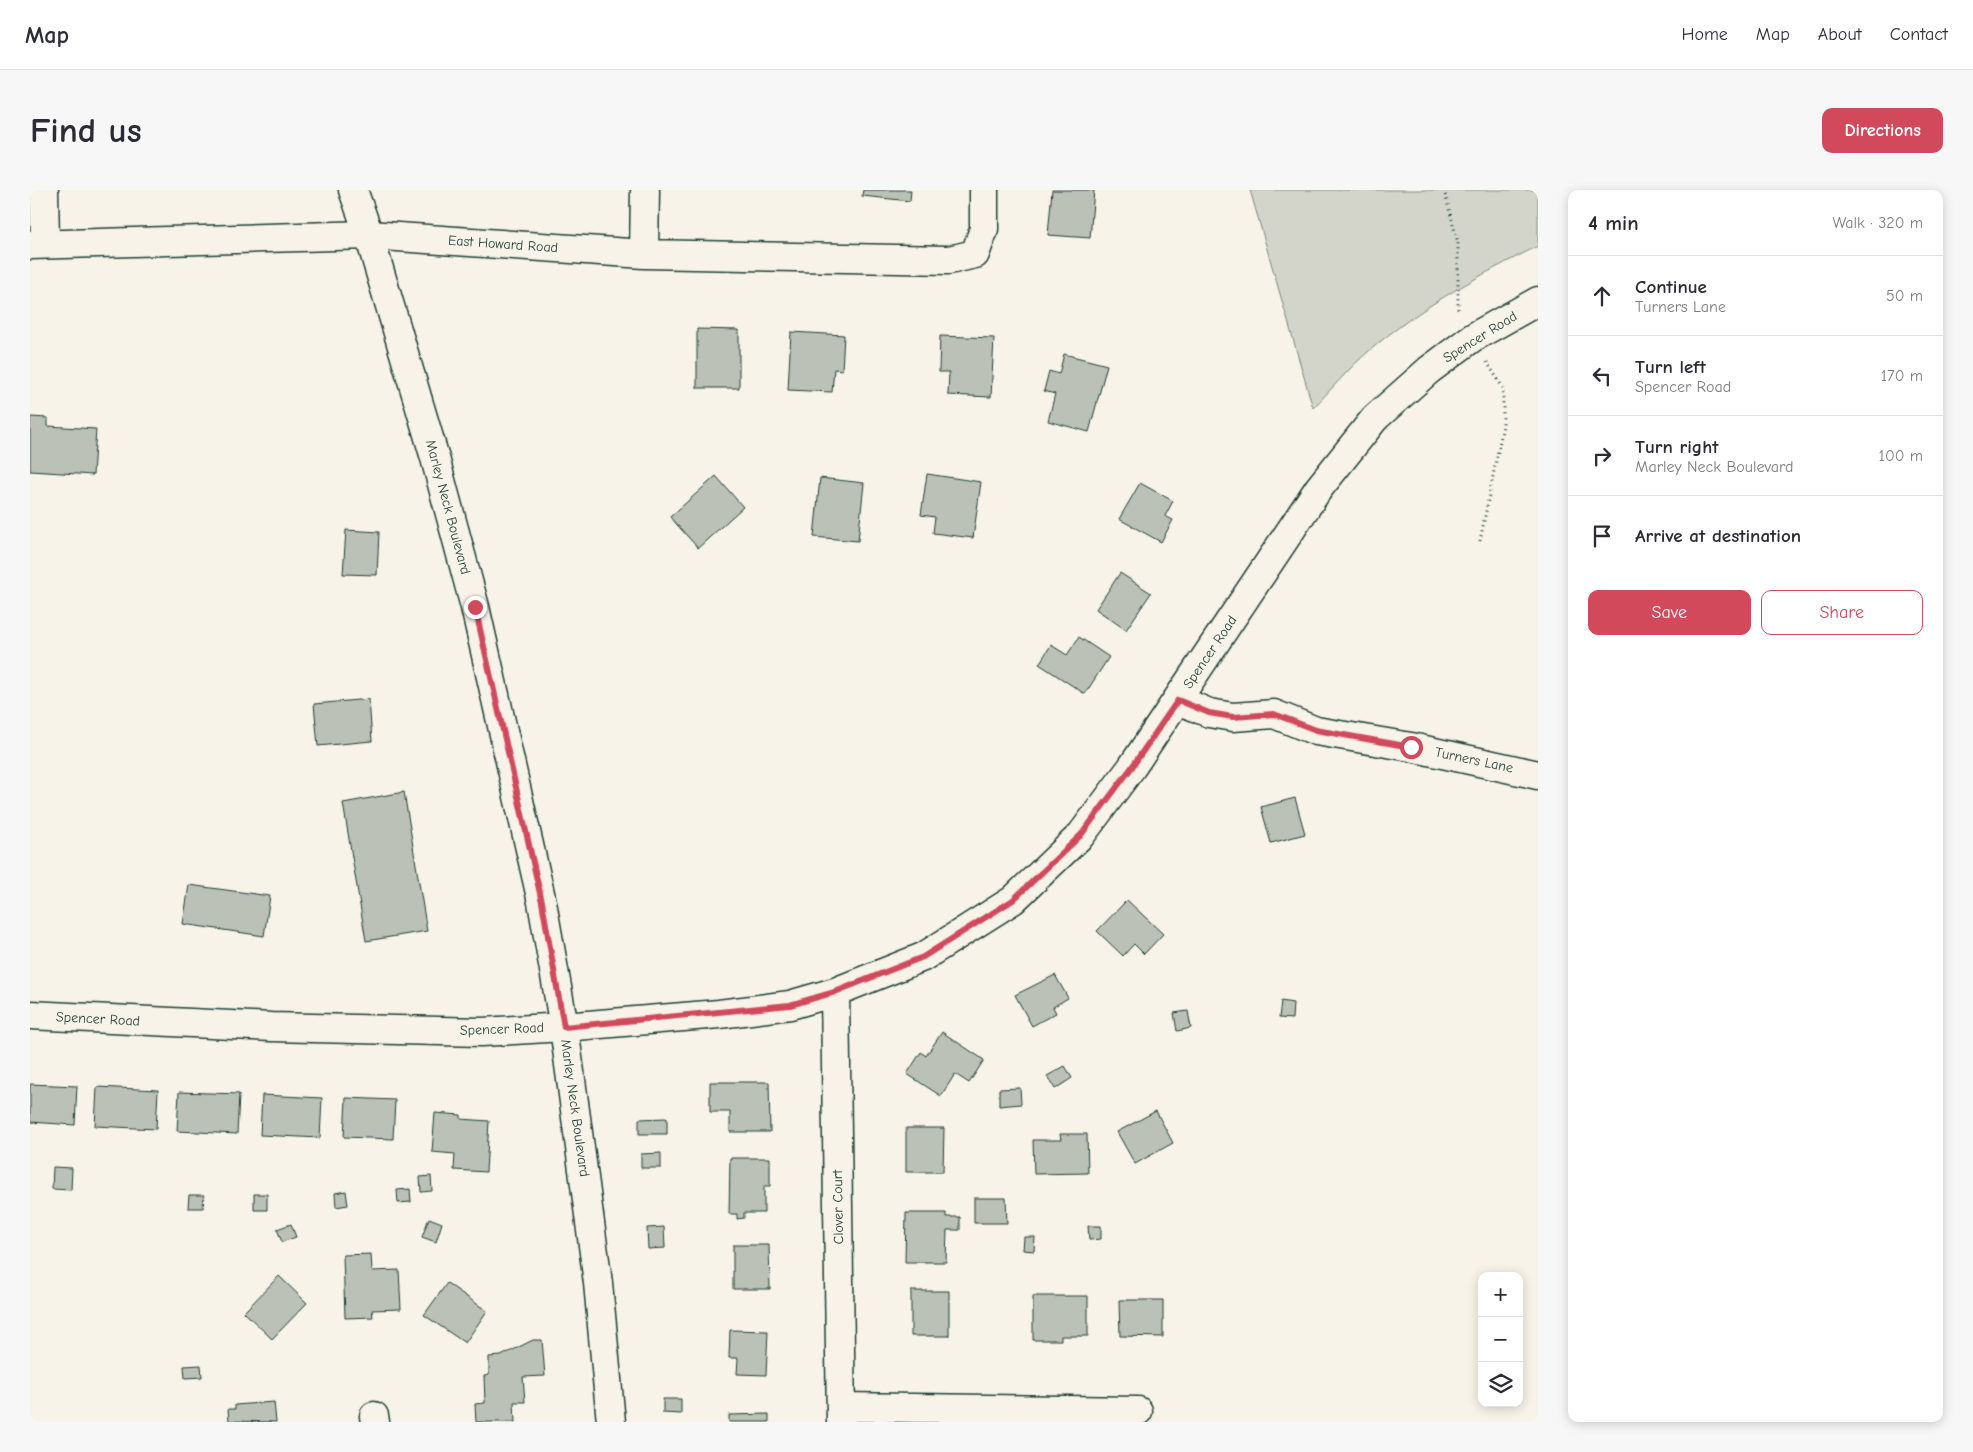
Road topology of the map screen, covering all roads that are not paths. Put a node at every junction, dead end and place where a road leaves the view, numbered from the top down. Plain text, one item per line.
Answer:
1 (44, 190) edge
2 (353, 190) edge
3 (644, 190) edge
4 (984, 190) edge
5 (369, 235) junction
6 (37, 245) edge
7 (644, 254) junction
8 (1538, 302) edge
9 (1178, 700) junction
10 (1538, 775) edge
11 (835, 992) junction
12 (30, 1015) edge
13 (564, 1027) junction
14 (1138, 1411) dead end
15 (841, 1415) edge
16 (611, 1422) edge

1 - 6 street
2 - 5 street, Marley Neck Boulevard
3 - 7 street
4 - 7 street, East Howard Road
5 - 6 street, East Howard Road
5 - 7 street, East Howard Road
5 - 13 street, Marley Neck Boulevard
8 - 9 street, Spencer Road
9 - 10 street, Turners Lane
9 - 11 street, Spencer Road
11 - 13 street, Spencer Road
11 - 15 street, Clover Court
12 - 13 street, Spencer Road
13 - 16 street, Marley Neck Boulevard
14 - 15 street

